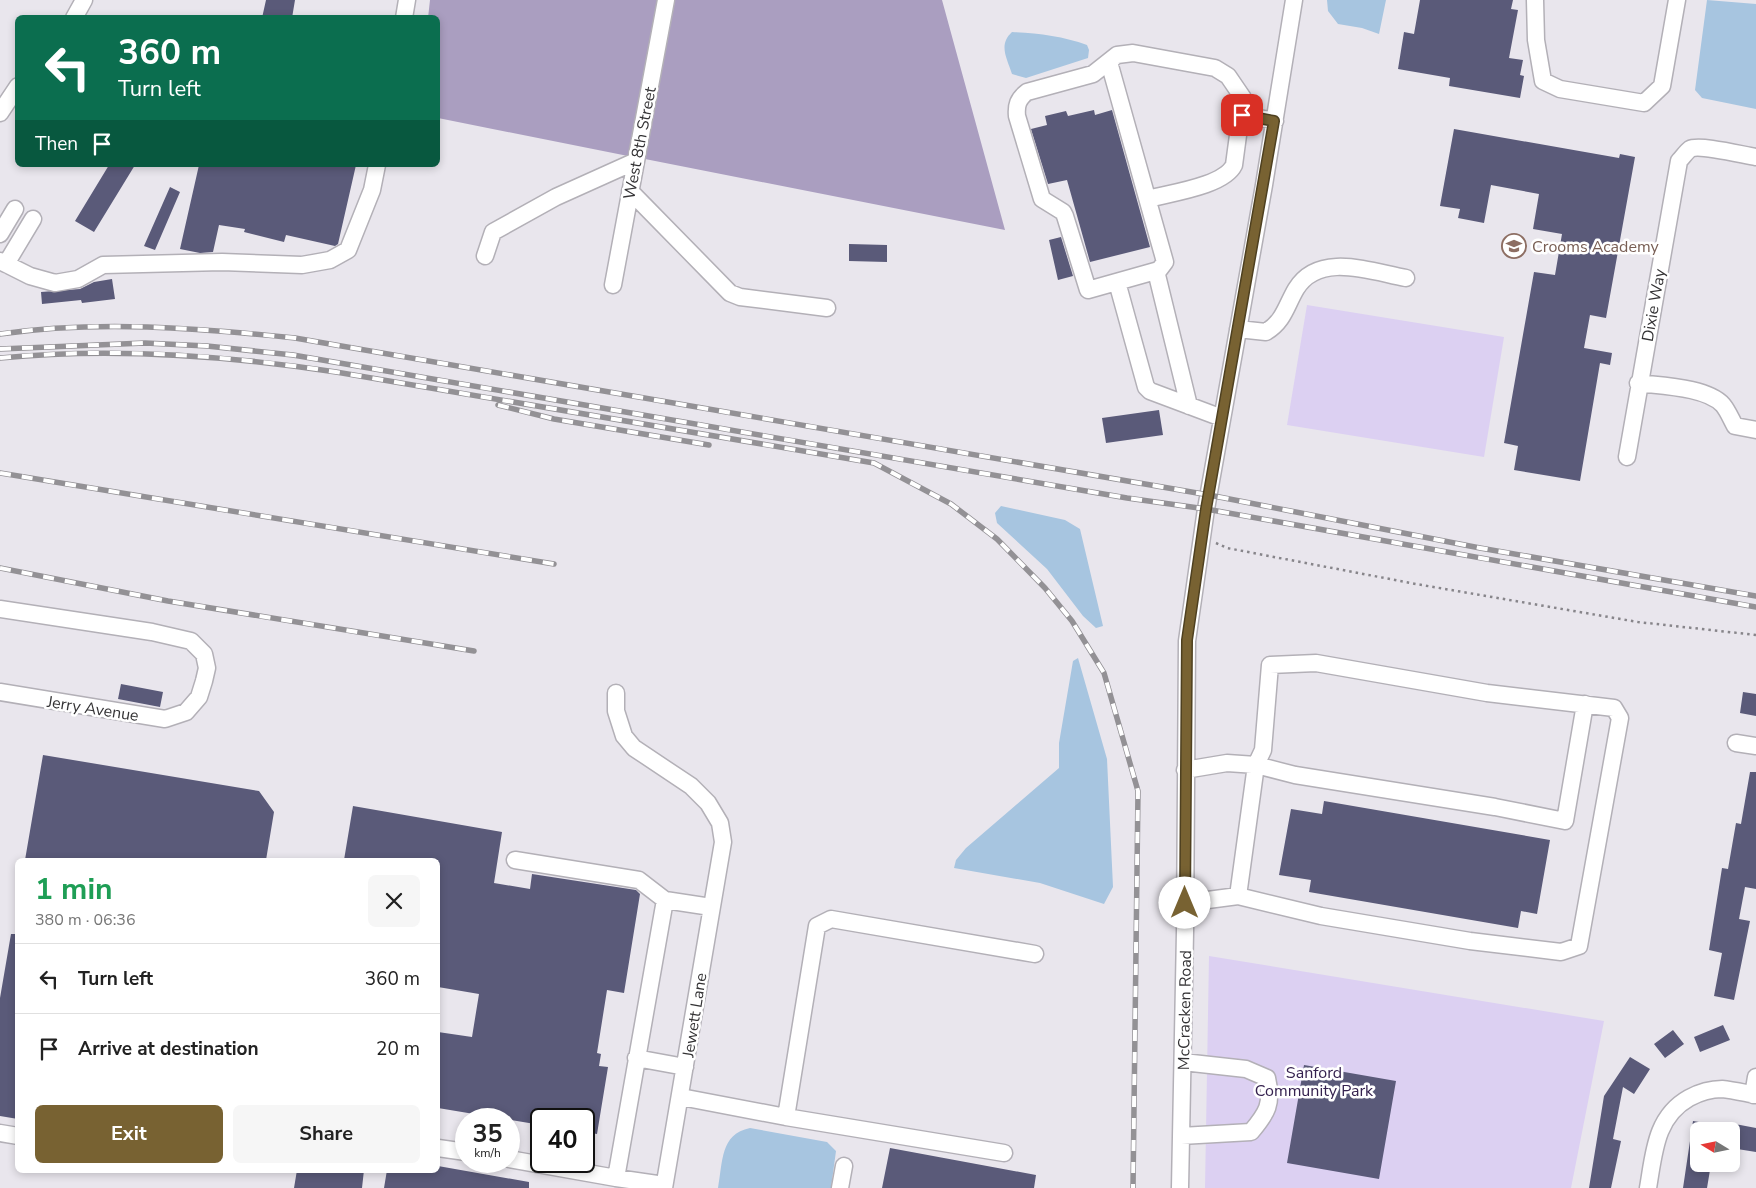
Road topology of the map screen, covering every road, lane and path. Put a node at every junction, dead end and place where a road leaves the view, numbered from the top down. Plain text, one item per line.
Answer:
1 (84, 0) edge
2 (407, 0) edge
3 (666, 0) edge
4 (1294, 0) edge
5 (1535, 0) edge
6 (1677, 0) edge
7 (76, 15) edge
8 (404, 15) edge
9 (1108, 62) junction
10 (15, 90) edge
11 (0, 113) edge
12 (1242, 115) junction
13 (1274, 121) junction
14 (1756, 157) edge
15 (636, 161) junction
16 (377, 167) edge
17 (630, 191) junction
18 (1148, 199) junction
19 (20, 214) edge
20 (0, 234) edge
21 (485, 256) dead end
22 (5, 262) edge
23 (1156, 271) junction
24 (1406, 278) dead end
25 (1116, 282) junction
26 (612, 285) dead end
27 (827, 308) dead end
28 (1238, 329) junction
29 (1638, 383) junction
30 (1189, 406) junction
31 (1222, 418) junction
32 (1756, 430) edge
33 (1627, 457) dead end
34 (1201, 538) junction
35 (0, 609) edge
36 (1756, 635) edge
37 (0, 692) edge
38 (616, 693) dead end
39 (1585, 704) junction
40 (1736, 743) dead end
41 (1756, 746) edge
42 (1256, 765) junction
43 (1185, 770) junction
44 (515, 860) dead end
45 (1238, 896) junction
46 (665, 900) junction
47 (1185, 903) junction
48 (711, 907) junction
49 (1034, 954) dead end
50 (636, 1058) junction
51 (1183, 1062) junction
52 (685, 1067) junction
53 (1756, 1077) edge
54 (1754, 1095) edge
55 (681, 1097) junction
56 (786, 1117) junction
57 (0, 1133) edge
58 (15, 1136) edge
59 (1181, 1136) junction
60 (440, 1148) edge
61 (455, 1150) edge
62 (1004, 1153) dead end
63 (520, 1161) edge
64 (844, 1166) dead end
65 (616, 1178) junction
66 (664, 1186) edge
67 (840, 1188) edge
68 (1180, 1188) edge
69 (1648, 1188) edge

1 - 7 street
2 - 8 street
3 - 15 street, West 8th Street
4 - 13 street, McCracken Road
5 - 6 street
9 - 12 street
9 - 18 street
9 - 25 street
10 - 11 street
12 - 13 street
12 - 18 street
13 - 28 street, McCracken Road
14 - 29 street, Dixie Way
15 - 17 street, West 8th Street
15 - 21 street
16 - 22 street
17 - 26 street, West 8th Street
17 - 27 street
18 - 23 street
19 - 20 street
19 - 22 street
23 - 25 street
23 - 30 street
24 - 28 street
25 - 30 street
28 - 31 street, McCracken Road
29 - 32 street
29 - 33 street, Dixie Way
30 - 31 street
31 - 34 street, McCracken Road
34 - 36 path
34 - 43 street, McCracken Road
35 - 37 street, Jerry Avenue
38 - 48 street, Jewett Lane
39 - 42 street
39 - 42 street
39 - 45 street
40 - 41 street
42 - 43 street
42 - 45 street
43 - 47 street, McCracken Road
44 - 46 street
45 - 47 street
46 - 48 street
46 - 50 street
47 - 51 street, McCracken Road
48 - 52 street, Jewett Lane
49 - 56 street
50 - 52 street
50 - 65 street
51 - 59 street, McCracken Road
51 - 59 street
52 - 55 street, Jewett Lane
53 - 54 street
54 - 69 street
55 - 56 street
55 - 66 street, Jewett Lane
56 - 62 street
57 - 58 street
59 - 68 street, McCracken Road
60 - 61 street
63 - 65 street
64 - 67 street
65 - 66 street

